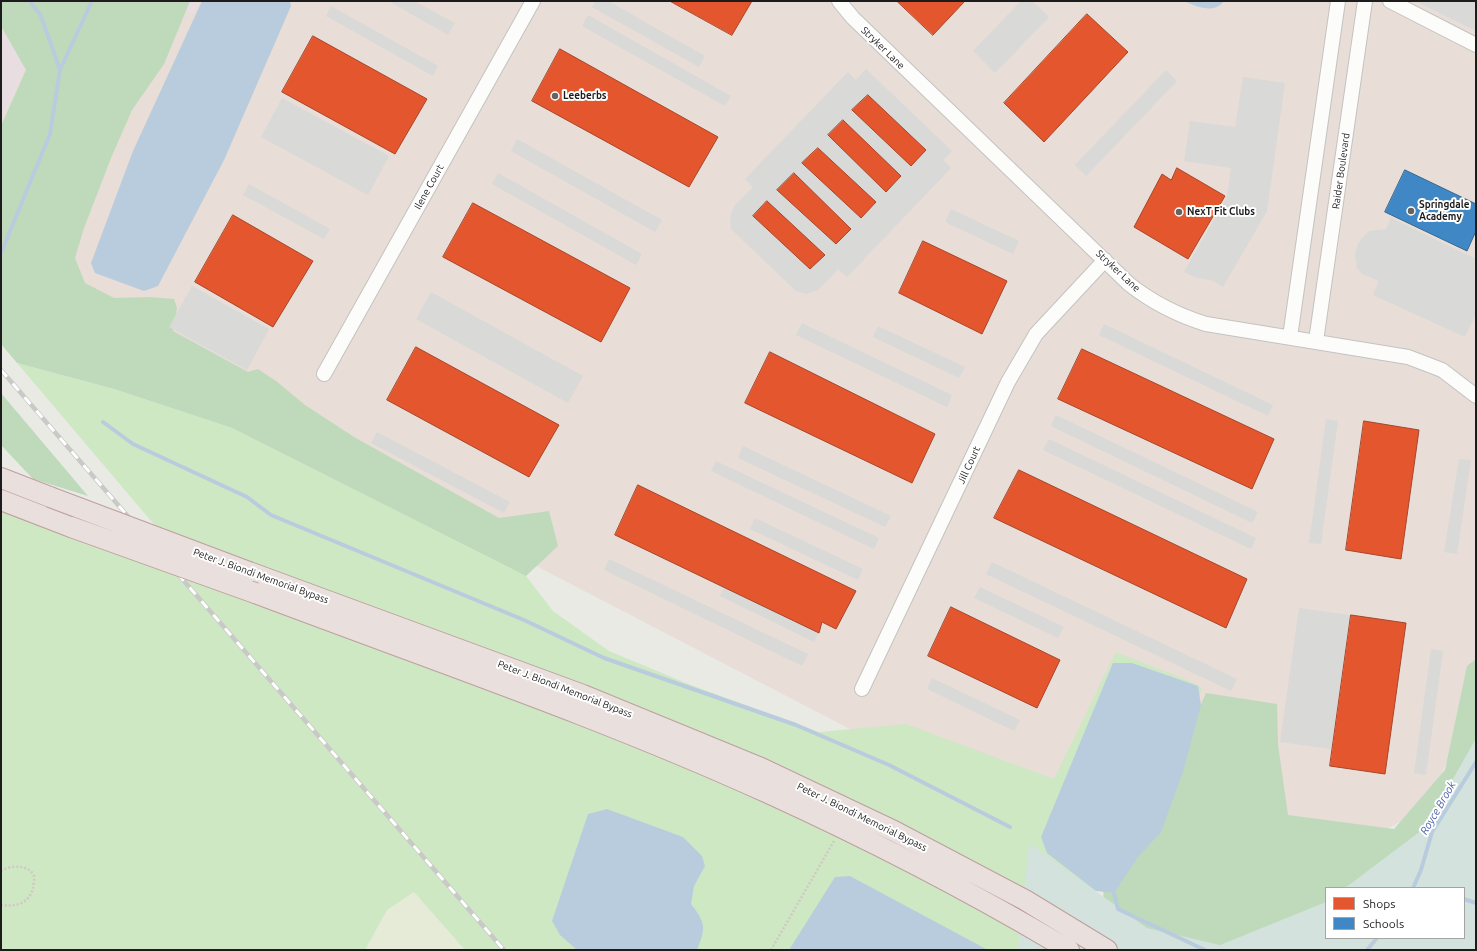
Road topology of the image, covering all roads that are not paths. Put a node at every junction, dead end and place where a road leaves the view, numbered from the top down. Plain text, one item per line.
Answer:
1 (533, 1) edge
2 (839, 1) edge
3 (1338, 1) edge
4 (1365, 1) edge
5 (1390, 1) edge
6 (1476, 45) edge
7 (1105, 260) junction
8 (1290, 338) junction
9 (1316, 341) junction
10 (324, 374) dead end
11 (1476, 396) edge
12 (1, 478) edge
13 (1, 500) edge
14 (862, 689) dead end
15 (1069, 950) edge
16 (1106, 950) edge

1 - 10 street, Ilene Court
2 - 7 street, Stryker Lane
3 - 8 street
4 - 9 street, Raider Boulevard
5 - 6 street
7 - 8 street, Stryker Lane
7 - 14 street, Jill Court
8 - 9 street, Stryker Lane
9 - 11 street, Stryker Lane
12 - 16 highway, Peter J. Biondi Memorial Bypass, bridge
13 - 15 highway, Peter J. Biondi Memorial Bypass, bridge

